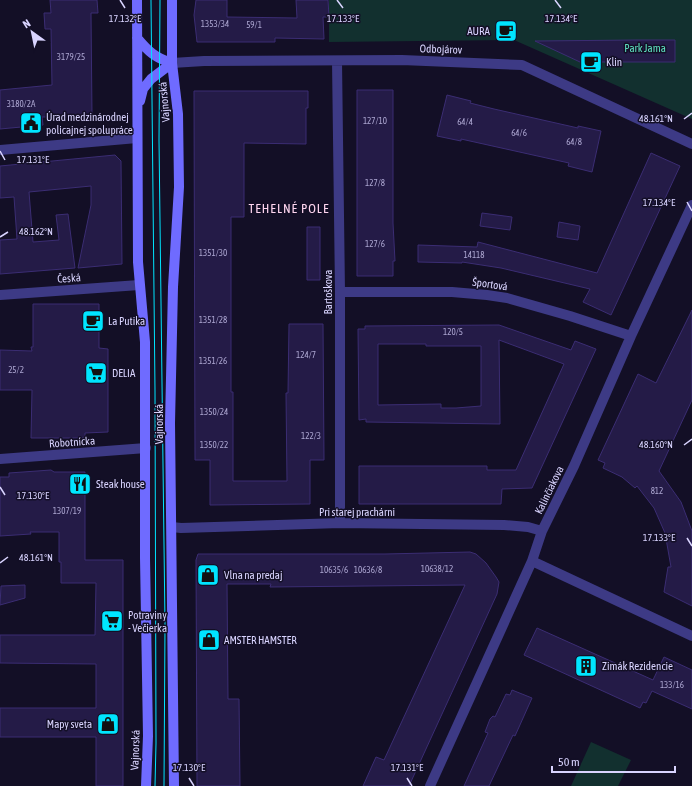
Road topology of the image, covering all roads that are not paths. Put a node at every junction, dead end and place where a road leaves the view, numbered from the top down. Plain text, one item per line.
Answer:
1 (138, 0) edge
2 (172, 0) edge
3 (137, 38) junction
4 (337, 61) junction
5 (172, 63) junction
6 (136, 114) junction
7 (137, 138) junction
8 (692, 144) edge
9 (0, 150) edge
10 (692, 205) edge
11 (139, 285) junction
12 (340, 292) junction
13 (0, 295) edge
14 (631, 336) junction
15 (146, 448) junction
16 (0, 459) edge
17 (340, 523) junction
18 (172, 527) junction
19 (542, 531) junction
20 (532, 561) junction
21 (692, 636) edge
22 (146, 786) edge
23 (174, 786) edge
24 (430, 786) edge

1 - 3 main road, Vajnorská
2 - 5 main road, Vajnorská
3 - 5 main road
3 - 6 main road, Vajnorská
4 - 5 street, Odbojárov
4 - 8 street, Odbojárov
4 - 12 street, Bartoškova
5 - 6 main road, Vajnorská
5 - 18 main road, Vajnorská
6 - 7 main road, Vajnorská
7 - 9 street
7 - 11 main road, Vajnorská
10 - 14 street, Kalinčiakova
11 - 13 street, Česká
11 - 15 main road, Vajnorská
12 - 14 street, Športová
12 - 17 street, Bartoškova
14 - 19 street, Kalinčiakova
15 - 16 street, Robotnícka
15 - 22 main road, Vajnorská
17 - 18 street, Pri starej prachárni
17 - 19 street, Pri starej prachárni
18 - 23 main road, Vajnorská
19 - 20 street, Kalinčiakova
20 - 21 street
20 - 24 street, Kalinčiakova

